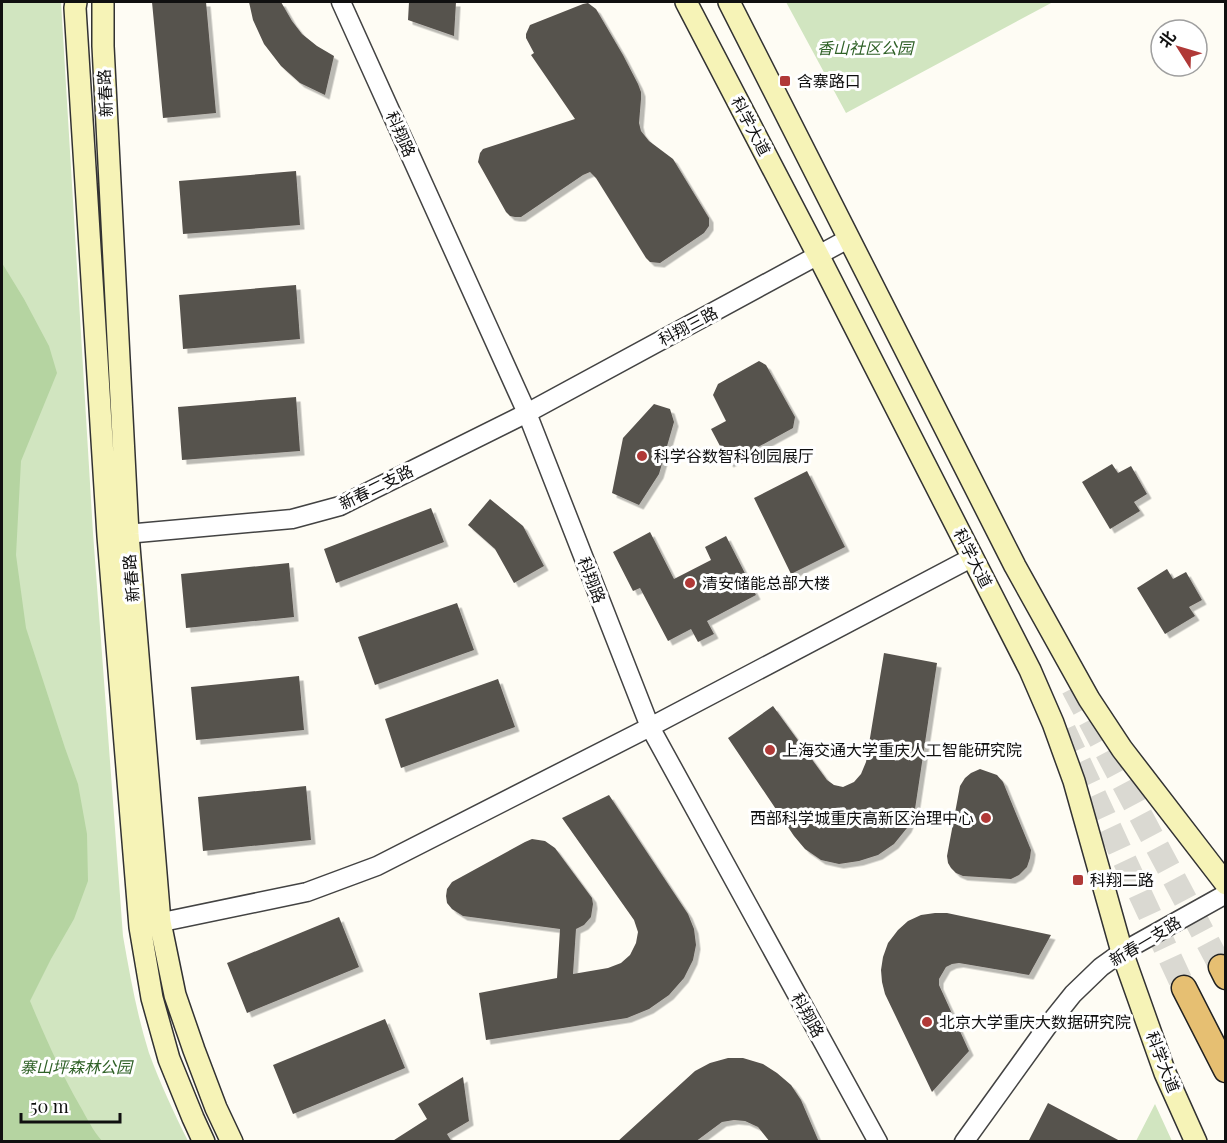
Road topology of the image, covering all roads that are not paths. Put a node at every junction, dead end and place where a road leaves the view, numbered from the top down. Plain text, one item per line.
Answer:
1 (76, 2) edge
2 (103, 2) edge
3 (341, 2) edge
4 (686, 2) edge
5 (729, 2) edge
6 (848, 239) junction
7 (818, 255) junction
8 (527, 413) junction
9 (118, 535) junction
10 (973, 557) junction
11 (1024, 583) junction
12 (993, 596) junction
13 (650, 727) junction
14 (1226, 884) edge
15 (1226, 894) edge
16 (150, 925) junction
17 (1122, 952) junction
18 (1184, 988) tunnel mouth
19 (1226, 1070) edge
20 (204, 1142) edge
21 (232, 1142) edge
22 (878, 1142) edge
23 (964, 1142) edge
24 (1196, 1142) edge

1 - 9 main road, 新春路
2 - 9 main road, 新春路
3 - 8 street, 科翔路
4 - 7 main road, 科学大道
5 - 6 main road, 科学大道
6 - 7 street, 科翔三路
6 - 11 main road, 科学大道
7 - 8 street, 科翔三路
7 - 10 main road, 科学大道
8 - 9 street, 新春二支路
8 - 13 street, 科翔路
9 - 16 main road, 新春路
10 - 12 main road, 科学大道
10 - 13 street
11 - 12 main road
11 - 14 main road, 科学大道
12 - 17 main road, 科学大道
13 - 16 street
13 - 22 street, 科翔路
15 - 17 street, 新春一支路
16 - 20 main road, 新春路
16 - 21 main road, 新春路
17 - 23 street, 新春一支路
17 - 24 main road, 科学大道
18 - 19 highway

